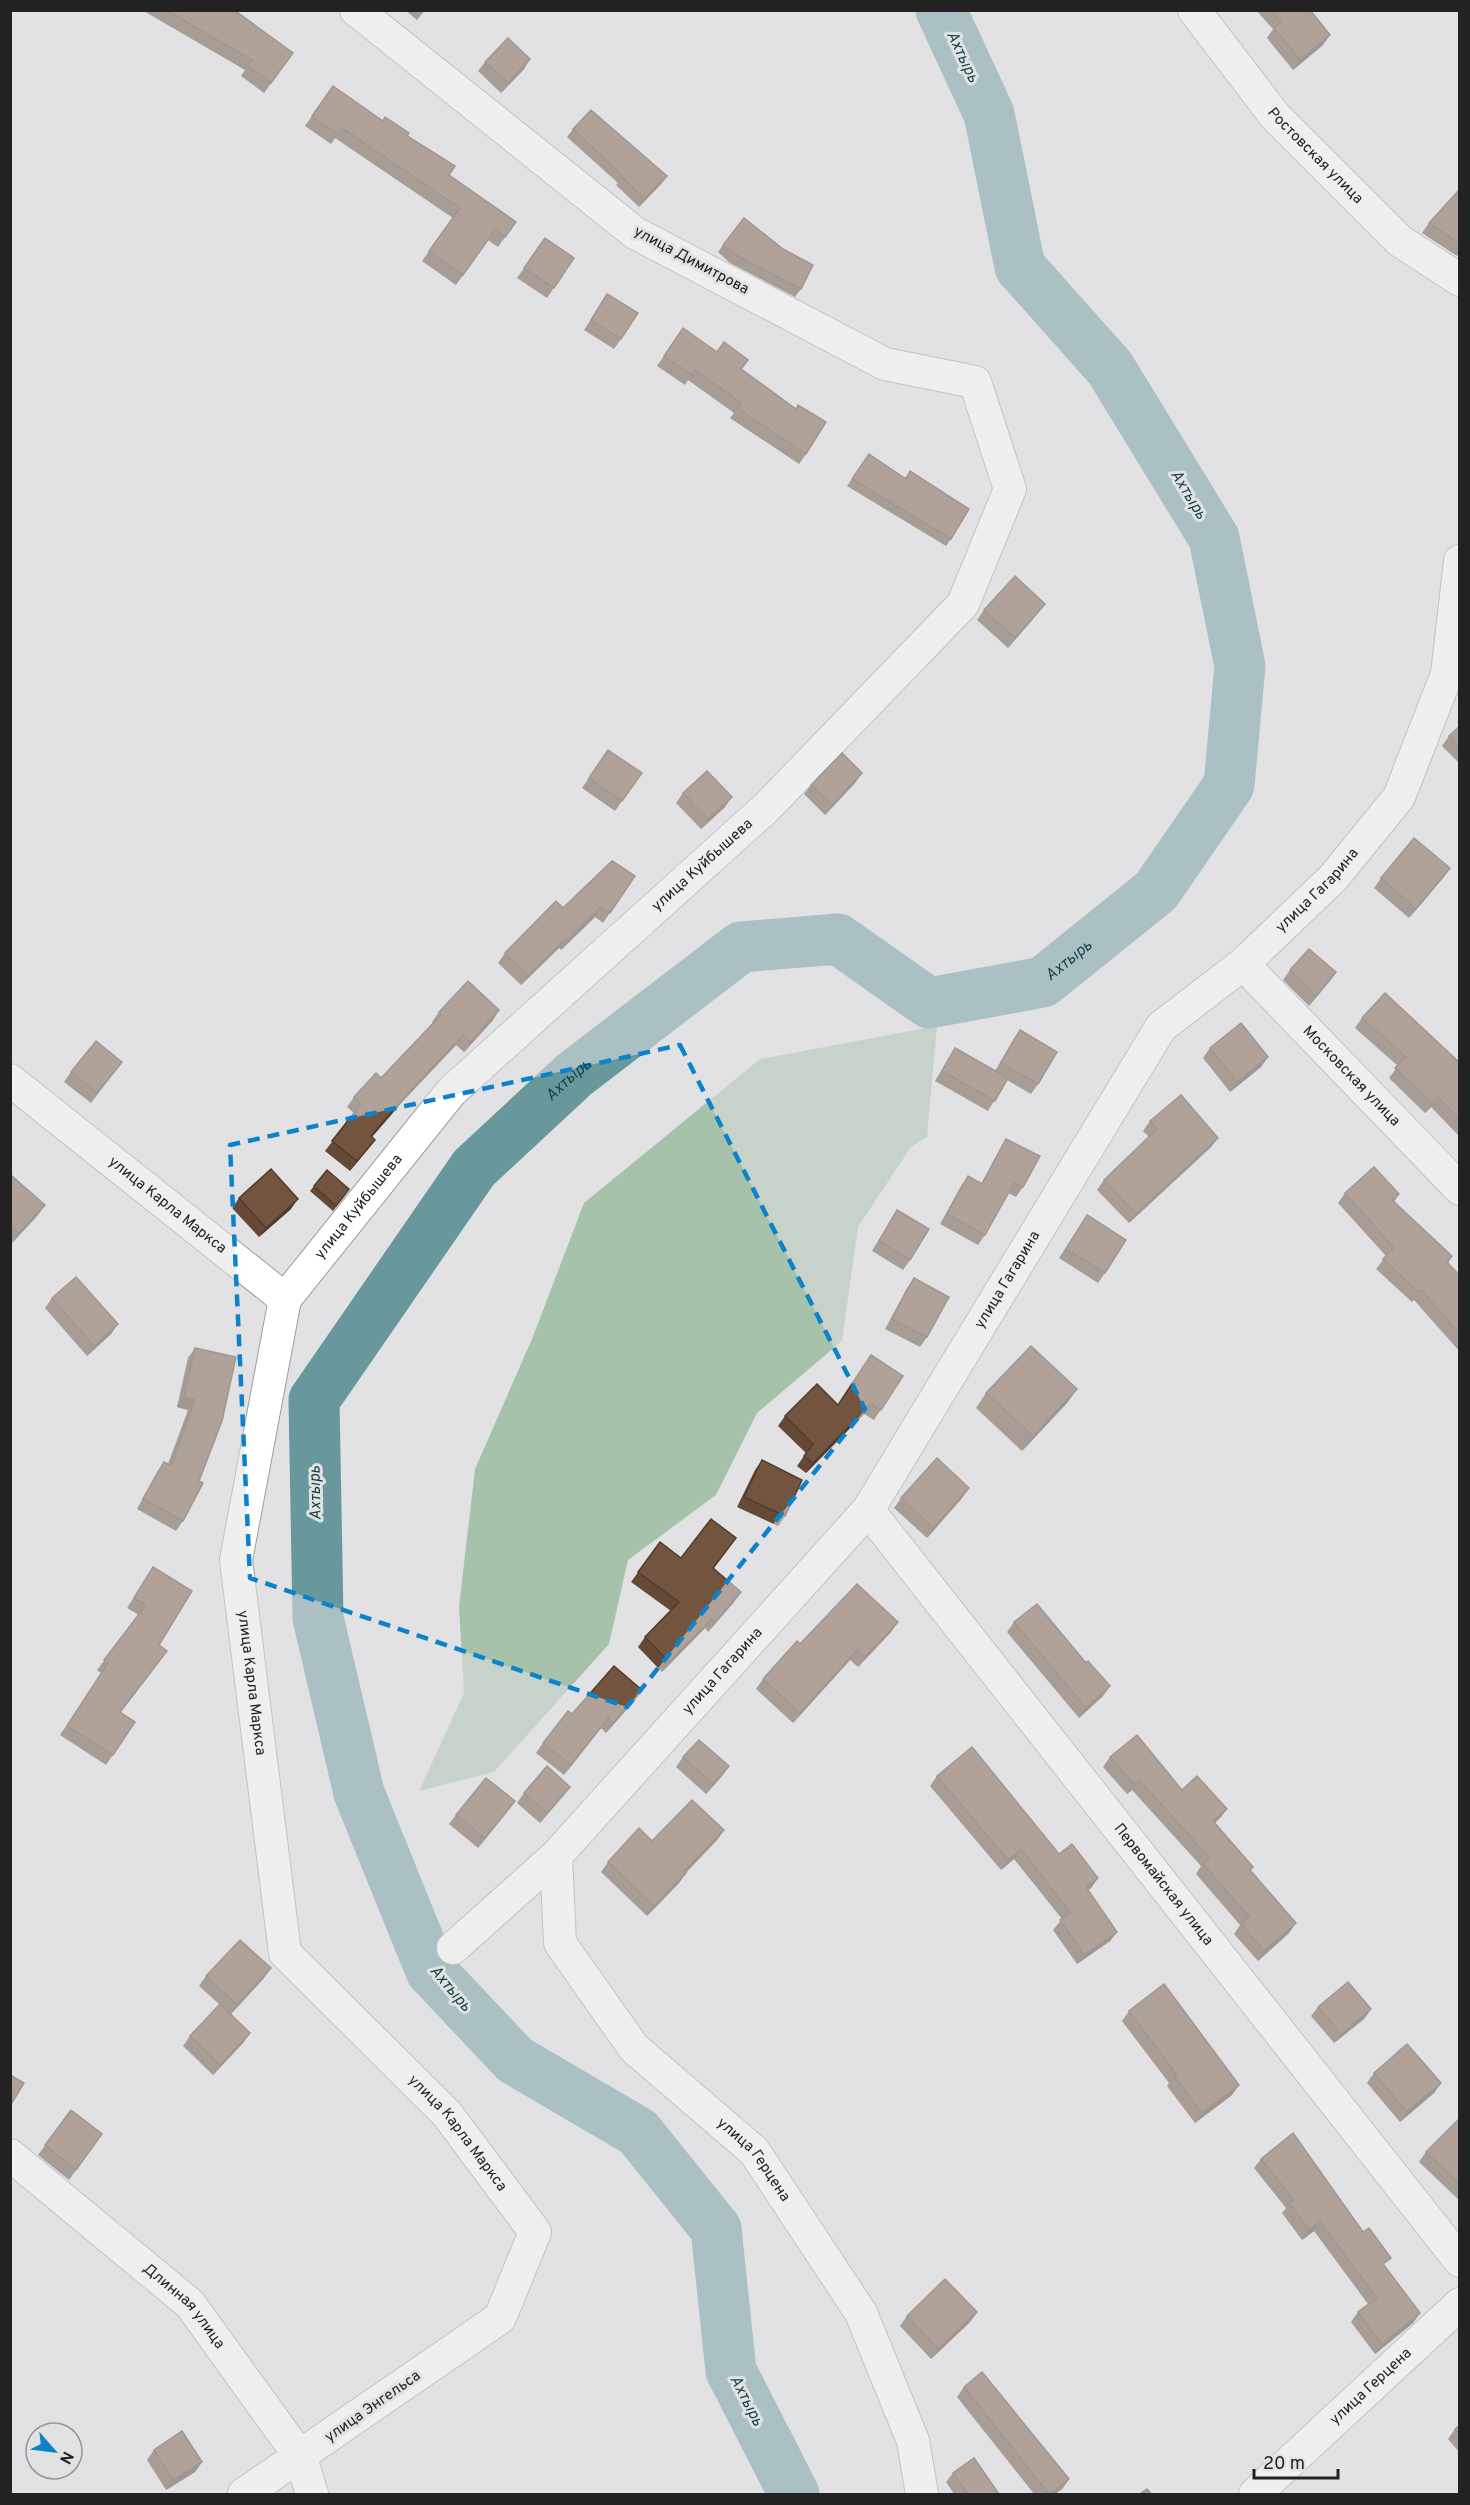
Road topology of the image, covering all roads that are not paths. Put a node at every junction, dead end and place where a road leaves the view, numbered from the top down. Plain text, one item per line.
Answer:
1 (356, 10) edge
2 (1194, 10) edge
3 (1460, 280) edge
4 (975, 382) joint
5 (1460, 561) edge
6 (1243, 964) junction
7 (10, 1080) edge
8 (1460, 1189) edge
9 (285, 1299) junction
10 (868, 1510) junction
11 (556, 1856) junction
12 (453, 1948) dead end
13 (10, 2155) edge
14 (1460, 2260) edge
15 (1460, 2304) edge
16 (500, 2318) joint
17 (301, 2458) junction
18 (244, 2494) edge
19 (312, 2494) edge
20 (922, 2494) edge
21 (1255, 2494) edge

1 - 4 street, улица Димитрова
2 - 3 street, Ростовская улица
4 - 9 street, улица Куйбышева
5 - 6 street, улица Гагарина
6 - 8 street, Московская улица
6 - 10 street, улица Гагарина
7 - 9 street, улица Карла Маркса
9 - 16 street, улица Карла Маркса
10 - 11 street, улица Гагарина
10 - 14 street, Первомайская улица
11 - 12 street, улица Гагарина
11 - 20 street, улица Герцена
13 - 17 street, Длинная улица
15 - 21 street, улица Герцена
16 - 17 street, улица Энгельса
17 - 18 street, улица Энгельса
17 - 19 street, Длинная улица

